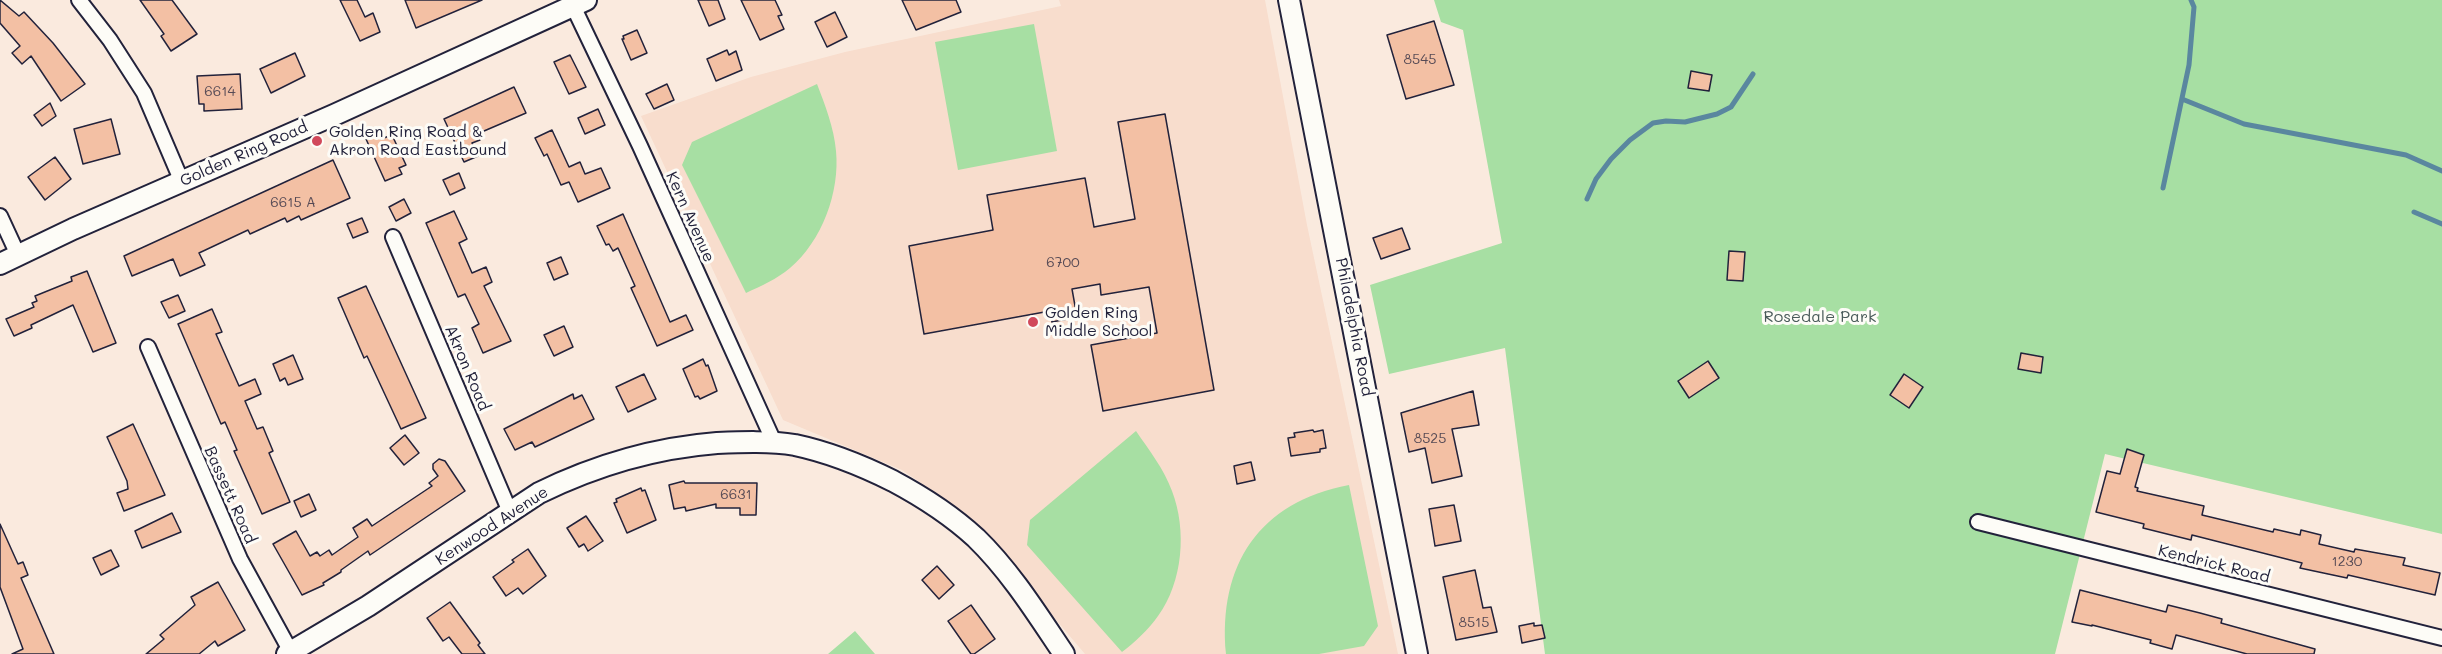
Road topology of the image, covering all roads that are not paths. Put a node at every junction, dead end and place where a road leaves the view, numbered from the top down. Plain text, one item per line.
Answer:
1 (79, 0) edge
2 (1288, 0) edge
3 (580, 3) edge
4 (182, 182) junction
5 (0, 216) edge
6 (393, 237) dead end
7 (18, 255) junction
8 (0, 264) edge
9 (148, 347) dead end
10 (774, 442) junction
11 (510, 512) junction
12 (1978, 522) dead end
13 (2442, 638) edge
14 (289, 653) edge
15 (1064, 654) edge
16 (1418, 654) edge

1 - 4 street
2 - 16 main road, Philadelphia Road
3 - 4 main road, Golden Ring Road
3 - 10 street, Kern Avenue
4 - 7 main road, Golden Ring Road
5 - 7 street
6 - 11 street, Akron Road
7 - 8 main road, Golden Ring Road
9 - 14 street, Bassett Road
10 - 11 main road, Kenwood Avenue
10 - 15 main road, Kenwood Avenue
11 - 14 main road, Kenwood Avenue
12 - 13 street, Kendrick Road

